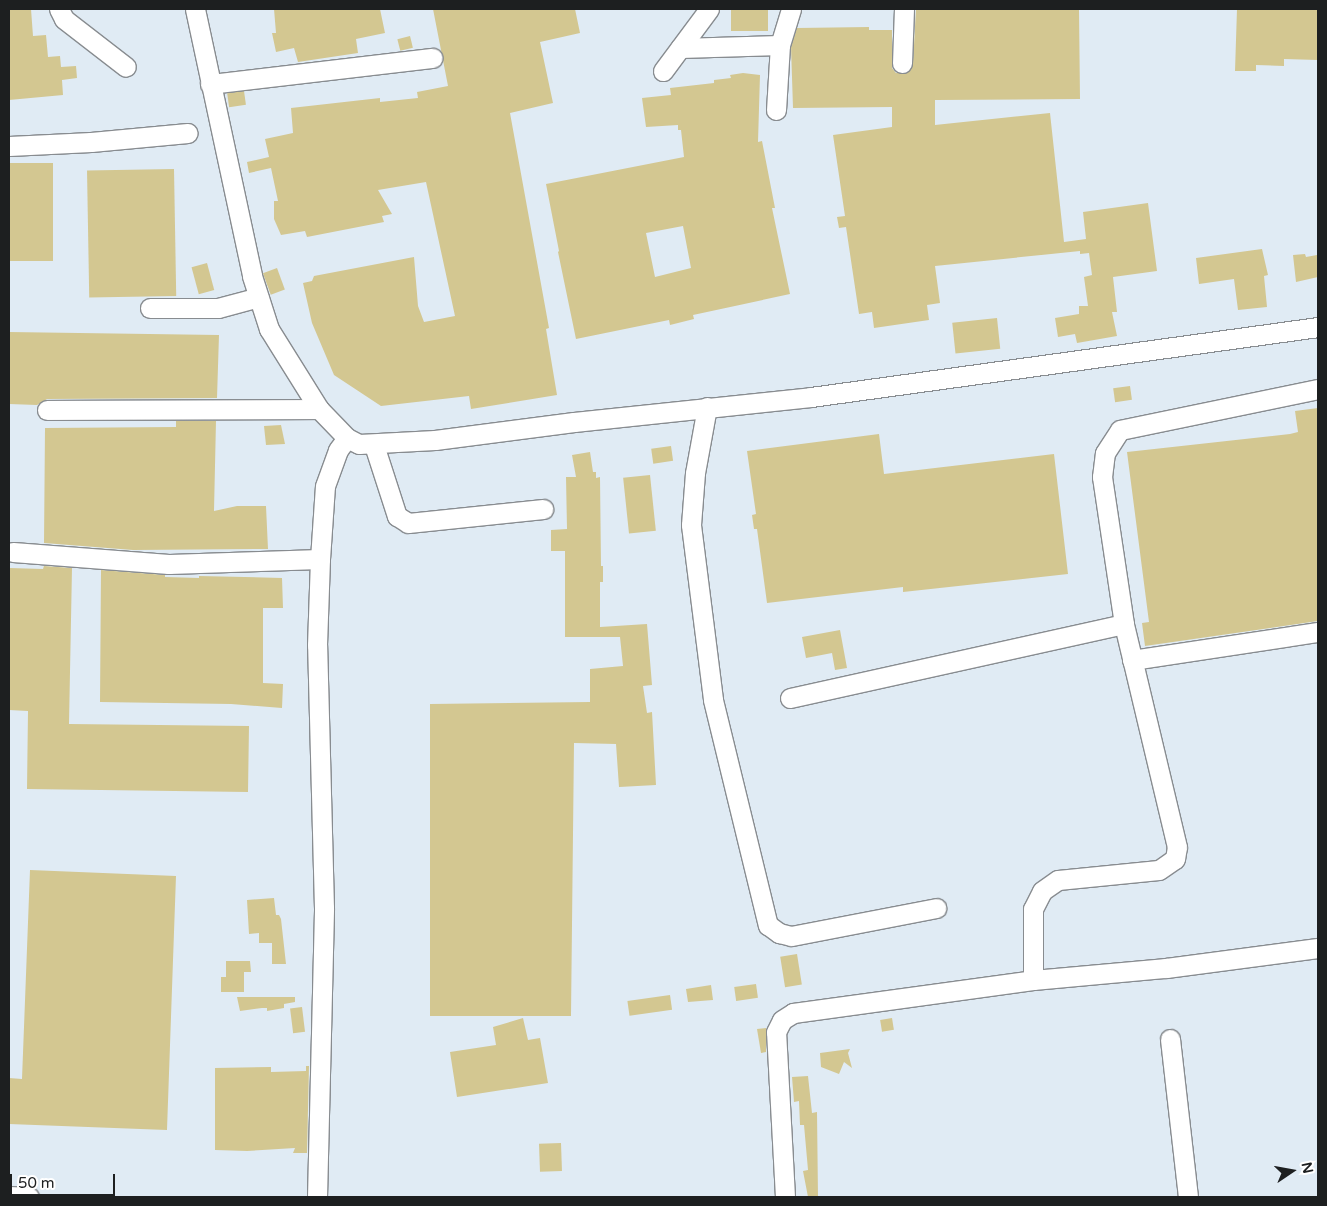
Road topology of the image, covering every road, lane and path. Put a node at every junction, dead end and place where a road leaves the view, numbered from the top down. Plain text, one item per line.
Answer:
1 (60, 9) edge
2 (195, 9) edge
3 (709, 9) edge
4 (791, 9) edge
5 (904, 9) edge
6 (780, 45) junction
7 (680, 48) junction
8 (432, 58) dead end
9 (902, 63) dead end
10 (126, 67) dead end
11 (663, 71) dead end
12 (210, 84) junction
13 (776, 110) dead end
14 (188, 133) dead end
15 (9, 146) edge
16 (259, 297) junction
17 (150, 308) dead end
18 (1318, 327) edge
19 (1318, 389) edge
20 (707, 407) junction
21 (319, 409) junction
22 (47, 410) dead end
23 (347, 438) junction
24 (374, 445) junction
25 (543, 509) dead end
26 (13, 552) dead end
27 (320, 559) junction
28 (1124, 624) junction
29 (1318, 632) edge
30 (1132, 660) junction
31 (790, 698) dead end
32 (936, 908) dead end
33 (1318, 948) edge
34 (1033, 980) junction
35 (1170, 1039) dead end
36 (9, 1196) edge
37 (29, 1197) edge
38 (317, 1197) edge
39 (784, 1197) edge
40 (1188, 1197) edge

1 - 10 street
2 - 12 street
3 - 7 street
4 - 6 street
5 - 9 street
6 - 7 street
6 - 13 street
7 - 11 street
8 - 12 street
12 - 16 street
14 - 15 street
16 - 17 street
16 - 21 street
18 - 20 street
19 - 28 street
20 - 24 street
20 - 32 street
21 - 22 street
21 - 23 street
23 - 24 street
23 - 27 street
24 - 25 street
26 - 27 street
27 - 38 street
28 - 30 street
28 - 31 street
29 - 30 street
30 - 34 street
33 - 34 street
34 - 39 street
35 - 40 street
36 - 37 street

